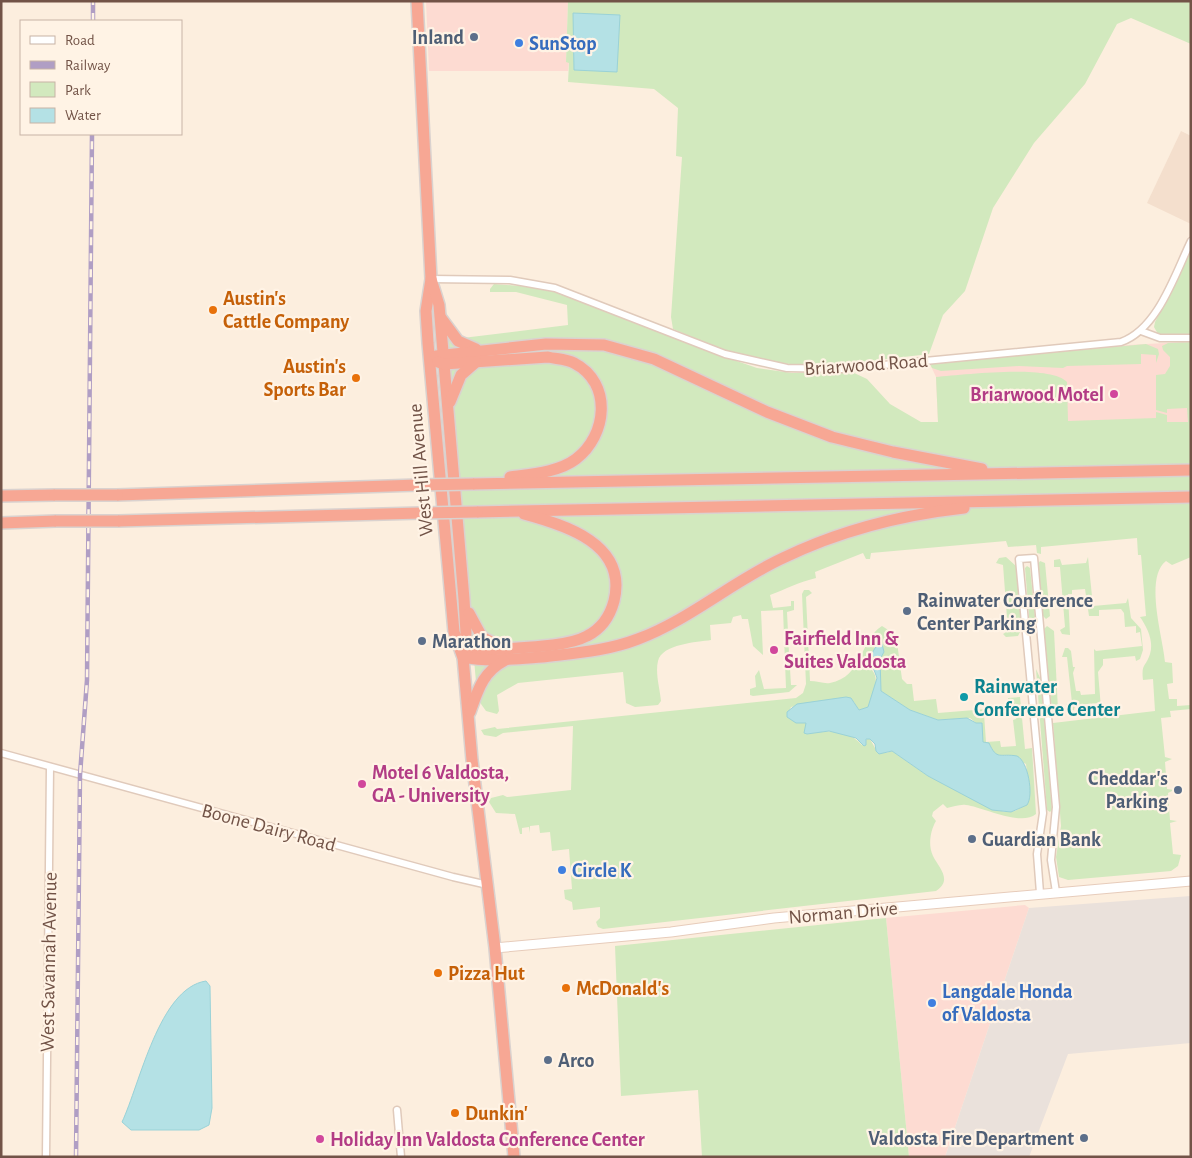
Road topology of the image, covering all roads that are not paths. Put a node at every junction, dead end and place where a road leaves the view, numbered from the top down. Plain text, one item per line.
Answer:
1 (417, 1) edge
2 (1191, 241) edge
3 (431, 279) junction
4 (440, 315) junction
5 (1141, 332) junction
6 (1191, 338) edge
7 (480, 351) junction
8 (429, 358) junction
9 (443, 359) junction
10 (476, 362) junction
11 (448, 411) junction
12 (1191, 470) edge
13 (1008, 474) junction
14 (473, 484) junction
15 (1, 496) edge
16 (1191, 497) edge
17 (1023, 501) junction
18 (512, 511) junction
19 (1, 522) edge
20 (464, 599) junction
21 (505, 648) junction
22 (463, 657) junction
23 (505, 660) junction
24 (468, 716) junction
25 (1, 753) edge
26 (50, 767) junction
27 (1191, 881) edge
28 (488, 885) junction
29 (1056, 892) junction
30 (1040, 893) junction
31 (495, 948) junction
32 (397, 1110) dead end
33 (46, 1157) edge
34 (401, 1157) edge
35 (514, 1157) edge

1 - 3 highway, West Hill Avenue
2 - 5 street
3 - 4 highway, West Hill Avenue
3 - 5 street, Briarwood Road
3 - 8 highway, West Hill Avenue
4 - 7 highway
4 - 9 highway, West Hill Avenue
5 - 6 street
7 - 9 highway
7 - 13 highway
8 - 9 highway
8 - 22 highway, West Hill Avenue
9 - 10 highway
9 - 11 highway, West Hill Avenue
10 - 11 highway
10 - 14 highway
11 - 20 highway, West Hill Avenue
12 - 13 highway
13 - 14 highway
14 - 15 highway, bridge
16 - 17 highway
17 - 18 highway
17 - 23 highway
18 - 19 highway, bridge
18 - 21 highway
20 - 21 highway
20 - 22 highway, West Hill Avenue
21 - 22 highway
22 - 23 highway
22 - 24 highway, West Hill Avenue
23 - 24 highway
24 - 28 highway, West Hill Avenue
25 - 26 street, Boone Dairy Road
26 - 28 street, Boone Dairy Road
26 - 33 street, West Savannah Avenue
27 - 29 street, Norman Drive
28 - 31 highway, West Hill Avenue
29 - 30 street, Norman Drive
29 - 30 street
30 - 31 street, Norman Drive
31 - 35 highway, West Hill Avenue
32 - 34 street

